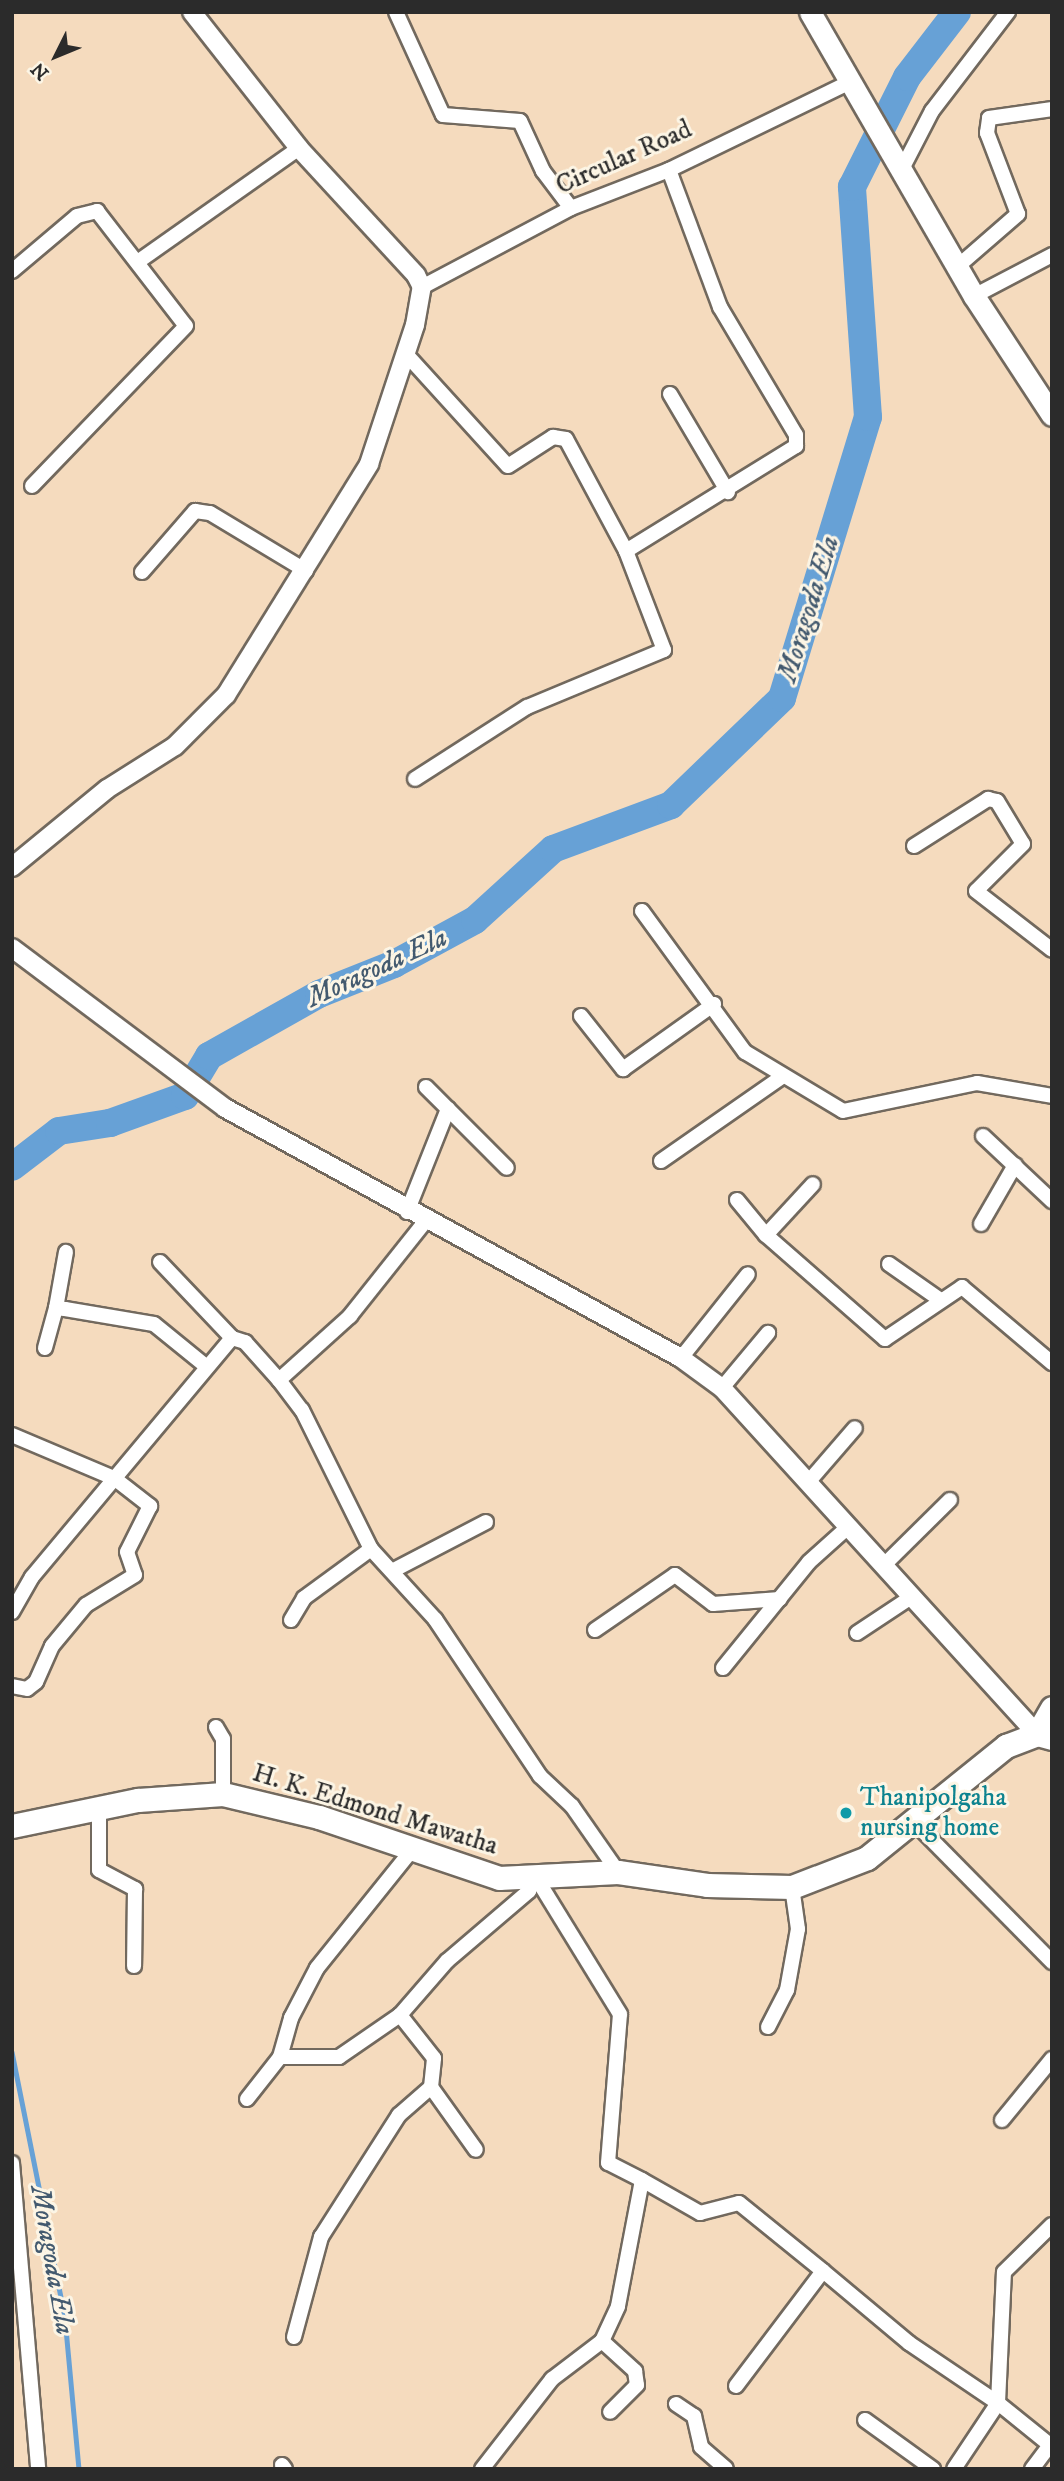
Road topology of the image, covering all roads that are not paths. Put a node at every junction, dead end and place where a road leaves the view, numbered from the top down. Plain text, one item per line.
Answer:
1 (192, 12) edge
2 (396, 12) edge
3 (810, 12) edge
4 (1008, 12) edge
5 (850, 82) junction
6 (1052, 109) edge
7 (299, 148) junction
8 (669, 170) junction
9 (904, 173) junction
10 (571, 208) junction
11 (1052, 255) edge
12 (139, 261) junction
13 (957, 267) junction
14 (12, 271) edge
15 (422, 287) junction
16 (974, 296) junction
17 (405, 354) junction
18 (670, 394) dead end
19 (1052, 415) edge
20 (32, 486) dead end
21 (728, 492) junction
22 (626, 551) junction
23 (306, 571) junction
24 (142, 572) dead end
25 (415, 779) dead end
26 (914, 846) dead end
27 (12, 867) edge
28 (642, 911) dead end
29 (12, 948) edge
30 (1052, 950) edge
31 (713, 1004) junction
32 (581, 1016) dead end
33 (782, 1077) junction
34 (426, 1087) dead end
35 (1052, 1096) edge
36 (448, 1109) junction
37 (983, 1136) dead end
38 (661, 1161) dead end
39 (1016, 1165) junction
40 (508, 1168) dead end
41 (813, 1184) dead end
42 (737, 1200) dead end
43 (1052, 1201) edge
44 (407, 1212) junction
45 (424, 1223) junction
46 (981, 1224) dead end
47 (766, 1235) junction
48 (66, 1252) dead end
49 (160, 1262) dead end
50 (888, 1264) dead end
51 (748, 1274) dead end
52 (939, 1300) junction
53 (55, 1308) junction
54 (768, 1334) dead end
55 (232, 1338) junction
56 (45, 1348) dead end
57 (681, 1358) junction
58 (1052, 1363) edge
59 (207, 1367) junction
60 (279, 1380) junction
61 (722, 1388) junction
62 (855, 1428) dead end
63 (12, 1435) edge
64 (114, 1478) junction
65 (811, 1479) junction
66 (950, 1500) dead end
67 (486, 1522) dead end
68 (848, 1527) junction
69 (371, 1549) junction
70 (883, 1566) junction
71 (392, 1571) junction
72 (912, 1596) junction
73 (780, 1599) junction
74 (12, 1612) edge
75 (291, 1620) dead end
76 (596, 1630) dead end
77 (857, 1633) dead end
78 (723, 1668) dead end
79 (12, 1686) edge
80 (1052, 1708) edge
81 (216, 1727) dead end
82 (1044, 1736) edge
83 (223, 1794) junction
84 (99, 1810) junction
85 (13, 1821) edge
86 (916, 1824) junction
87 (411, 1852) junction
88 (618, 1872) junction
89 (536, 1876) junction
90 (792, 1887) junction
91 (1052, 1962) edge
92 (134, 1966) dead end
93 (400, 2015) junction
94 (768, 2027) dead end
95 (280, 2057) junction
96 (1052, 2059) edge
97 (431, 2087) junction
98 (247, 2099) dead end
99 (1002, 2120) dead end
100 (476, 2150) dead end
101 (12, 2163) edge
102 (642, 2180) junction
103 (1052, 2225) edge
104 (823, 2271) junction
105 (294, 2337) dead end
106 (601, 2341) junction
107 (736, 2386) dead end
108 (998, 2403) junction
109 (676, 2404) dead end
110 (610, 2412) dead end
111 (864, 2420) dead end
112 (38, 2469) edge
113 (482, 2469) edge
114 (726, 2469) edge
115 (933, 2469) edge
116 (954, 2469) edge
117 (1032, 2469) edge

1 - 7 street
2 - 10 street
3 - 5 main road
4 - 9 street
5 - 8 street, Circular Road
5 - 9 main road
6 - 13 street
7 - 12 street
7 - 15 street
8 - 10 street, Circular Road
8 - 21 street
9 - 13 main road
10 - 15 street, Circular Road
11 - 16 street
12 - 14 street
12 - 20 street
13 - 16 main road
15 - 17 street
16 - 19 main road
17 - 22 street
17 - 23 street
18 - 21 street
21 - 22 street
22 - 25 street
23 - 24 street
23 - 27 street
26 - 30 street
28 - 31 street
29 - 44 street
31 - 32 street
31 - 33 street
33 - 35 street
33 - 38 street
34 - 36 street
36 - 40 street
36 - 44 street
37 - 39 street
39 - 43 street
39 - 46 street
41 - 47 street
42 - 47 street
44 - 45 street
45 - 57 street
45 - 60 street
47 - 52 street
48 - 53 street
49 - 55 street
50 - 52 street
51 - 57 street
52 - 58 street
53 - 56 street
53 - 59 street
54 - 61 street
55 - 59 street
55 - 60 street
57 - 61 street
59 - 64 street
60 - 69 street
61 - 65 street
62 - 65 street
63 - 64 street
64 - 74 street
64 - 79 street
65 - 68 street
66 - 70 street
67 - 71 street
68 - 70 street
68 - 73 street
69 - 71 street
69 - 75 street
70 - 72 street
71 - 88 street
72 - 77 street
72 - 82 street
73 - 76 street
73 - 78 street
80 - 82 main road
81 - 83 street
82 - 86 main road, H. K. Edmond Mawatha
83 - 84 main road, H. K. Edmond Mawatha
83 - 87 main road, H. K. Edmond Mawatha
84 - 85 main road, H. K. Edmond Mawatha
84 - 92 street
86 - 90 main road, H. K. Edmond Mawatha
86 - 91 street
87 - 89 main road, H. K. Edmond Mawatha
87 - 95 street
88 - 89 main road, H. K. Edmond Mawatha
88 - 90 main road, H. K. Edmond Mawatha
89 - 93 street
89 - 102 street
90 - 94 street
93 - 95 street
93 - 97 street
95 - 98 street
96 - 99 street
97 - 100 street
97 - 105 street
101 - 112 street
102 - 104 street
102 - 106 street
103 - 108 street
104 - 107 street
104 - 108 street
106 - 110 street
106 - 113 street
108 - 116 street
108 - 117 street
109 - 114 street
111 - 115 street

